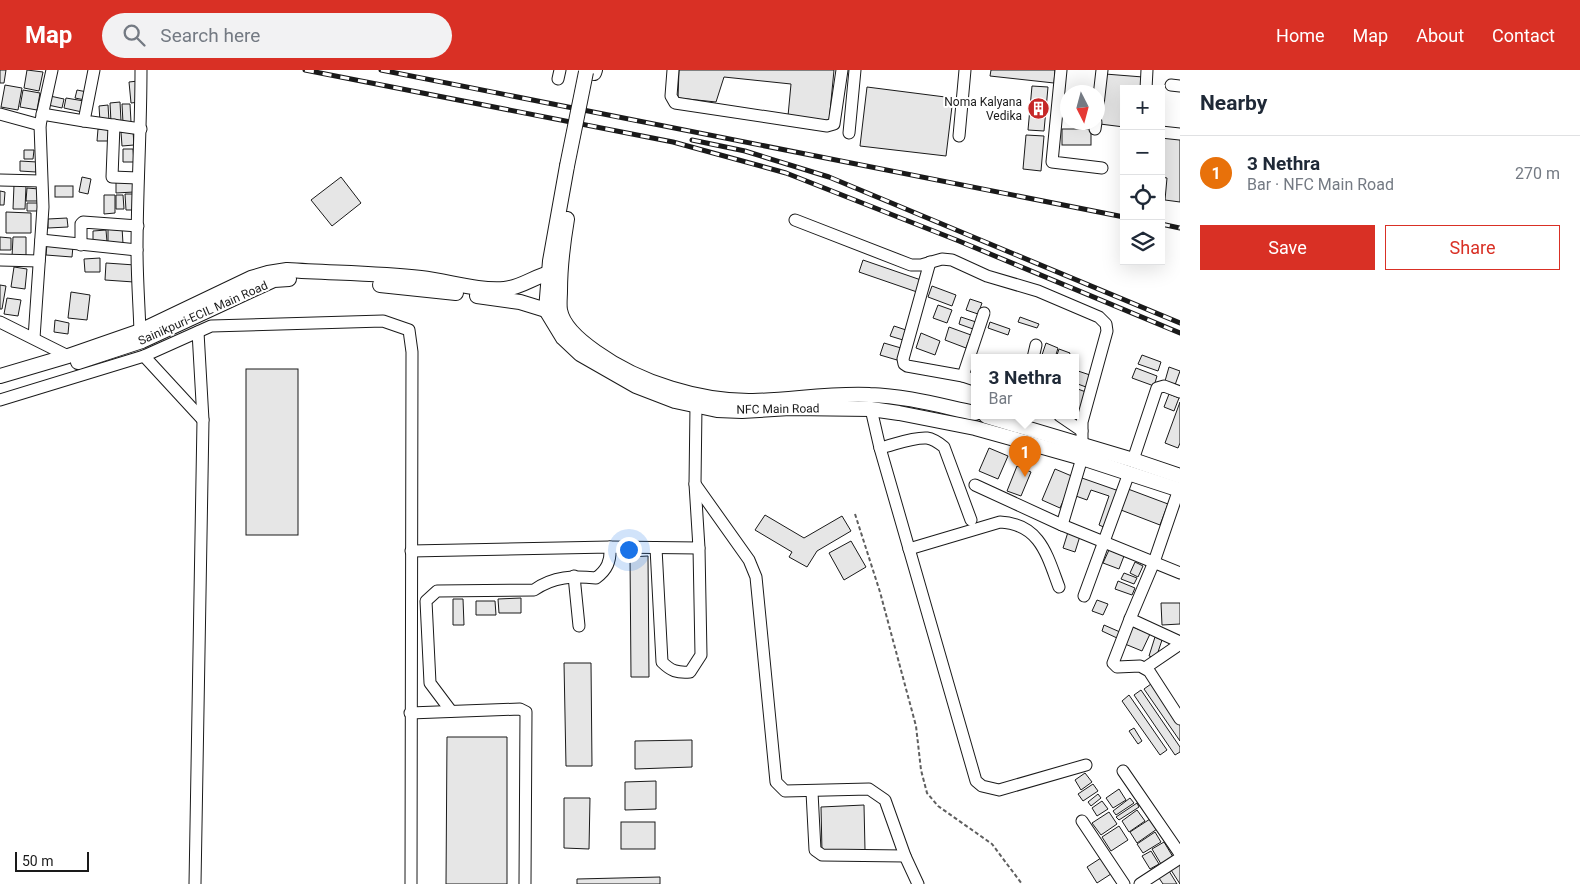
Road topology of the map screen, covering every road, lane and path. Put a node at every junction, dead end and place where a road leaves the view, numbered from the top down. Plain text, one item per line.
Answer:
1 (50, 70) edge
2 (94, 70) edge
3 (141, 70) edge
4 (673, 70) edge
5 (842, 70) edge
6 (855, 70) edge
7 (965, 70) edge
8 (1061, 70) edge
9 (1102, 70) edge
10 (1147, 70) edge
11 (590, 71) edge
12 (1100, 85) edge
13 (1146, 85) edge
14 (0, 114) edge
15 (41, 120) junction
16 (84, 121) junction
17 (114, 125) junction
18 (141, 129) junction
19 (1165, 132) edge
20 (849, 133) dead end
21 (1180, 134) edge
22 (959, 136) dead end
23 (1102, 168) dead end
24 (138, 178) junction
25 (0, 180) edge
26 (41, 181) junction
27 (795, 220) dead end
28 (138, 226) junction
29 (41, 240) junction
30 (81, 246) junction
31 (137, 250) junction
32 (0, 260) edge
33 (39, 261) junction
34 (930, 262) junction
35 (554, 272) junction
36 (546, 310) junction
37 (560, 311) junction
38 (984, 313) dead end
39 (0, 322) edge
40 (140, 331) junction
41 (198, 332) junction
42 (34, 338) junction
43 (1036, 345) dead end
44 (1034, 354) edge
45 (68, 356) junction
46 (144, 356) junction
47 (0, 376) edge
48 (963, 376) junction
49 (971, 379) edge
50 (0, 384) edge
51 (1180, 392) edge
52 (0, 400) edge
53 (696, 406) junction
54 (871, 409) junction
55 (971, 412) edge
56 (996, 419) edge
57 (1062, 419) edge
58 (203, 420) junction
59 (1082, 444) junction
60 (880, 448) junction
61 (1131, 467) junction
62 (695, 484) junction
63 (974, 485) dead end
64 (1180, 485) edge
65 (855, 514) dead end
66 (971, 520) dead end
67 (1062, 525) junction
68 (1105, 541) junction
69 (610, 547) junction
70 (656, 548) junction
71 (699, 548) junction
72 (909, 550) junction
73 (411, 551) junction
74 (1154, 562) junction
75 (1180, 572) edge
76 (574, 576) junction
77 (1058, 587) dead end
78 (1084, 596) dead end
79 (1130, 618) junction
80 (579, 626) dead end
81 (1180, 643) edge
82 (1145, 668) junction
83 (451, 712) junction
84 (410, 713) junction
85 (1180, 719) edge
86 (1086, 765) dead end
87 (1123, 770) dead end
88 (812, 792) junction
89 (1082, 820) dead end
90 (1180, 854) edge
91 (905, 856) junction
92 (1180, 858) edge
93 (195, 884) edge
94 (411, 884) edge
95 (525, 884) edge
96 (918, 884) edge
97 (1022, 884) edge
98 (1124, 884) edge
99 (1140, 884) edge

1 - 15 street
2 - 16 street
3 - 18 street
4 - 5 street
6 - 20 street
7 - 22 street
8 - 23 street
9 - 12 street
10 - 13 street
11 - 35 main road, NFC Main Road, bridge
14 - 15 street
15 - 16 street
15 - 26 street
16 - 17 street
17 - 18 street
17 - 24 street
18 - 24 street
19 - 21 street
24 - 28 street
25 - 26 street
26 - 29 street
27 - 34 street
28 - 30 street
28 - 31 street
29 - 30 street
29 - 33 street
30 - 31 street
31 - 40 street
32 - 33 street
33 - 42 street
34 - 48 street
34 - 59 street
35 - 36 main road, NFC Main Road
35 - 37 main road, NFC Main Road
35 - 40 main road, Sainikpuri-ECIL Main Road
36 - 37 main road, Sainikpuri-ECIL Main Road
36 - 50 main road, Sainikpuri-ECIL Main Road
36 - 53 main road, NFC Main Road
37 - 55 main road, NFC Main Road
38 - 48 street
39 - 42 street
40 - 45 main road, Sainikpuri-ECIL Main Road
41 - 46 street
41 - 58 street
41 - 73 street
42 - 45 street
43 - 44 street
45 - 47 main road, Sainikpuri-ECIL Main Road
46 - 52 street
46 - 58 street
48 - 49 street
51 - 61 street
53 - 54 main road, NFC Main Road
53 - 62 street
54 - 59 main road, NFC Main Road
54 - 60 street
56 - 59 main road, NFC Main Road
57 - 59 street
58 - 93 street
59 - 61 main road, NFC Main Road
59 - 67 street
60 - 66 street
60 - 72 street
61 - 64 main road, NFC Main Road
61 - 68 street
62 - 71 street
62 - 88 street
63 - 67 street
64 - 74 street
65 - 97 path
67 - 68 street
68 - 74 street
68 - 78 street
69 - 70 street
69 - 73 street
69 - 76 street
70 - 71 street
70 - 71 street
72 - 77 street
72 - 86 street
73 - 84 street
74 - 75 street
74 - 79 street
76 - 80 street
76 - 83 street
79 - 81 street
79 - 82 street
81 - 82 street
82 - 85 street
83 - 84 street
83 - 95 street
84 - 94 street
87 - 90 street
88 - 91 street
88 - 91 street
89 - 98 street
91 - 96 street
92 - 99 street

